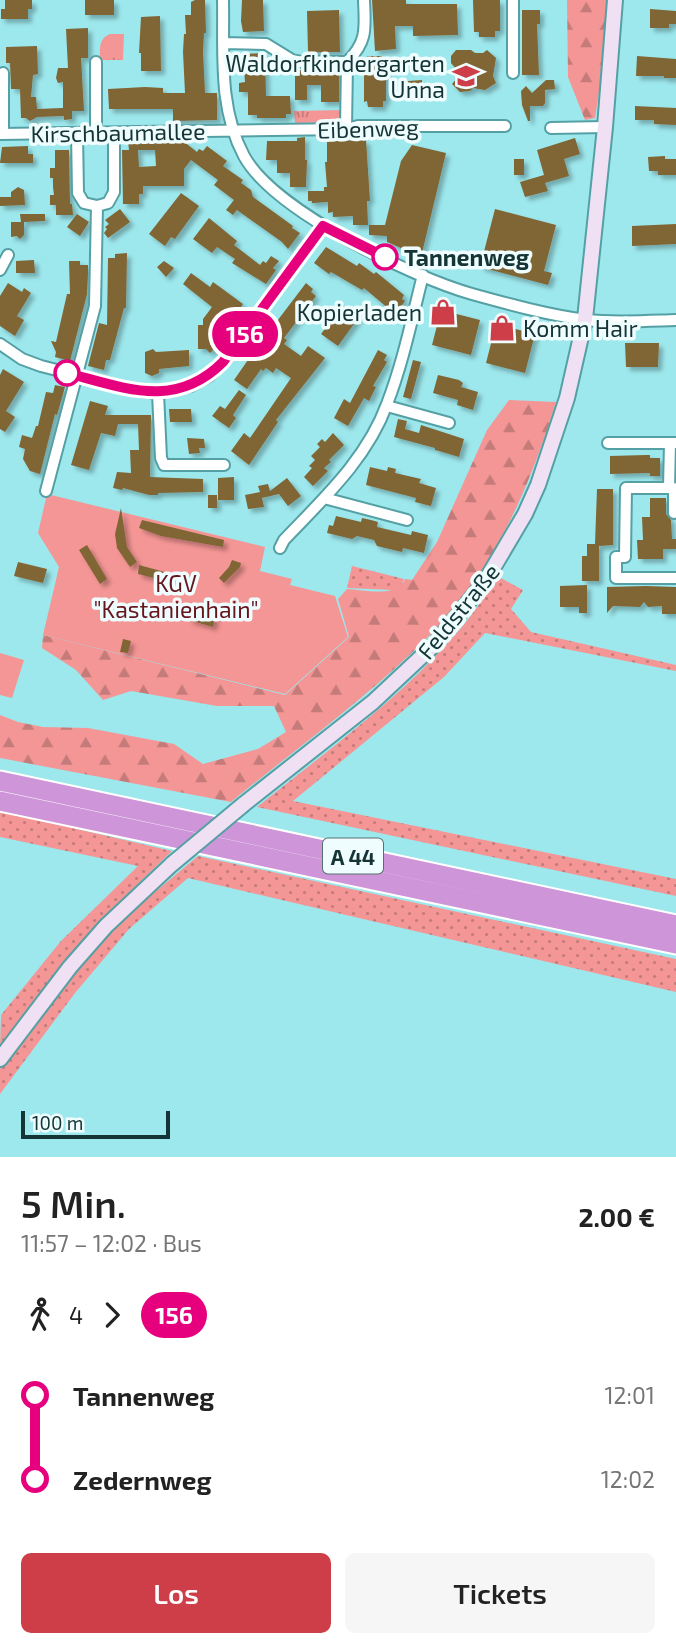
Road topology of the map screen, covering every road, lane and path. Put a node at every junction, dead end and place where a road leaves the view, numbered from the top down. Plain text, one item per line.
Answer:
1 (223, 0) edge
2 (364, 0) edge
3 (513, 0) edge
4 (615, 0) edge
5 (224, 43) junction
6 (96, 62) dead end
7 (347, 62) junction
8 (3, 73) dead end
9 (513, 73) dead end
10 (505, 126) dead end
11 (605, 127) junction
12 (551, 128) dead end
13 (346, 129) junction
14 (232, 131) junction
15 (78, 133) junction
16 (96, 133) junction
17 (114, 133) junction
18 (2, 134) edge
19 (97, 206) junction
20 (323, 226) junction
21 (8, 255) dead end
22 (0, 270) edge
23 (423, 275) junction
24 (585, 320) junction
25 (676, 320) edge
26 (2, 350) edge
27 (77, 375) junction
28 (158, 393) junction
29 (387, 406) junction
30 (449, 423) dead end
31 (608, 443) dead end
32 (673, 443) edge
33 (224, 465) dead end
34 (669, 488) junction
35 (46, 491) dead end
36 (324, 498) junction
37 (674, 513) edge
38 (407, 520) dead end
39 (280, 548) dead end
40 (676, 578) edge
41 (0, 780) edge
42 (0, 801) edge
43 (676, 925) edge
44 (676, 944) edge
45 (0, 1059) edge

1 - 5 street
2 - 7 street
3 - 9 street
4 - 11 main road, Feldstraße
5 - 7 street
5 - 14 street
6 - 16 street
7 - 13 street
8 - 18 street, Kirschbaumallee
10 - 13 street, Eibenweg
11 - 12 street
11 - 24 main road, Feldstraße
13 - 14 street, Eibenweg
14 - 17 street, Kirschbaumallee
14 - 20 street
15 - 16 street, Kirschbaumallee
15 - 18 street, Kirschbaumallee
15 - 19 street
16 - 17 street, Kirschbaumallee
17 - 19 street
19 - 27 street
20 - 23 street
20 - 28 street
21 - 22 street
23 - 24 street
23 - 29 street
24 - 25 street
24 - 45 main road, Feldstraße, bridge
26 - 27 street
27 - 28 street
27 - 35 street
28 - 33 street
29 - 30 street
29 - 36 street
31 - 32 street
32 - 34 street
34 - 37 street
34 - 40 street
36 - 38 street
36 - 39 street
41 - 43 highway, A 44
42 - 44 highway, A 44

